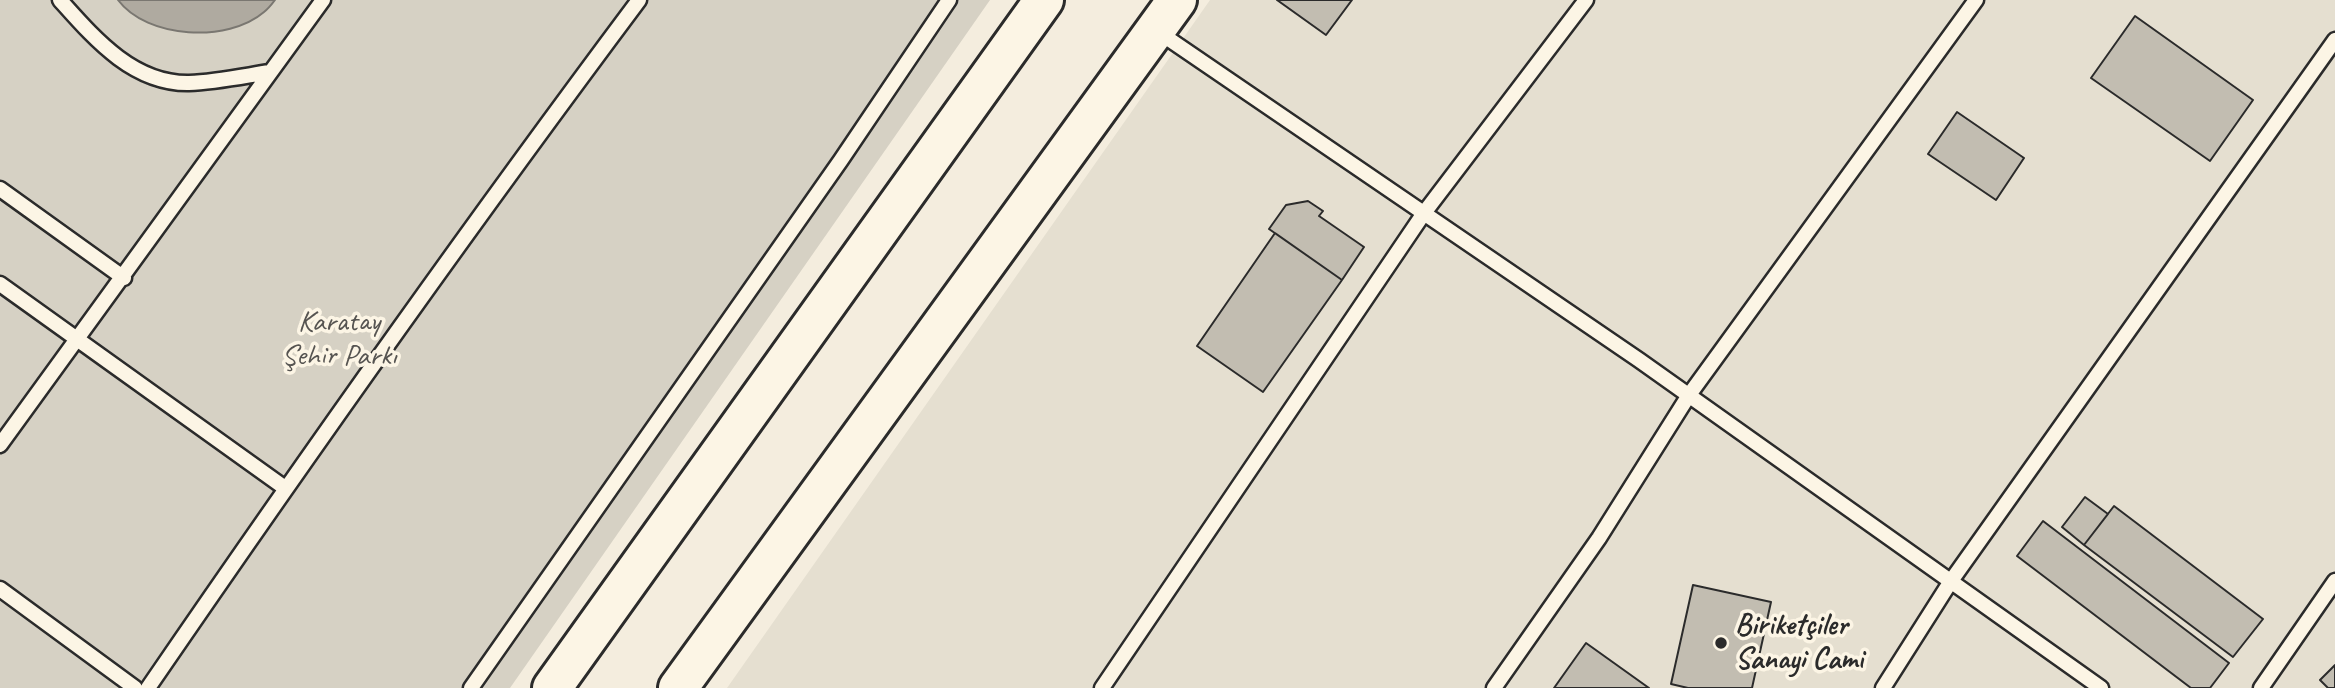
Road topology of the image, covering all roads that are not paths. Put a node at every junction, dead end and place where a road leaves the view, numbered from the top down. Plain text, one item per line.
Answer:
1 (60, 0) edge
2 (323, 0) edge
3 (639, 0) edge
4 (949, 0) edge
5 (1044, 0) edge
6 (1177, 0) edge
7 (1586, 0) edge
8 (1976, 0) edge
9 (1156, 31) junction
10 (2335, 40) edge
11 (270, 72) junction
12 (0, 189) edge
13 (1424, 213) junction
14 (124, 278) junction
15 (0, 284) edge
16 (78, 338) junction
17 (1689, 395) junction
18 (0, 445) edge
19 (285, 488) junction
20 (1951, 581) junction
21 (2335, 582) edge
22 (0, 589) edge
23 (135, 688) edge
24 (148, 688) edge
25 (471, 688) edge
26 (552, 688) edge
27 (678, 688) edge
28 (1102, 688) edge
29 (1494, 688) edge
30 (1883, 688) edge
31 (2101, 688) edge
32 (2262, 688) edge

1 - 11 lane
2 - 11 lane
3 - 19 lane
4 - 25 lane
5 - 26 main road
6 - 9 main road
7 - 13 lane
8 - 17 lane
9 - 13 lane
9 - 27 main road
10 - 20 lane
11 - 14 lane
12 - 14 lane
13 - 17 lane
13 - 28 lane
14 - 16 lane
15 - 16 lane
16 - 18 lane
16 - 19 lane
17 - 20 lane
17 - 29 lane
19 - 24 lane
20 - 30 lane
20 - 31 lane
21 - 32 lane
22 - 23 lane

